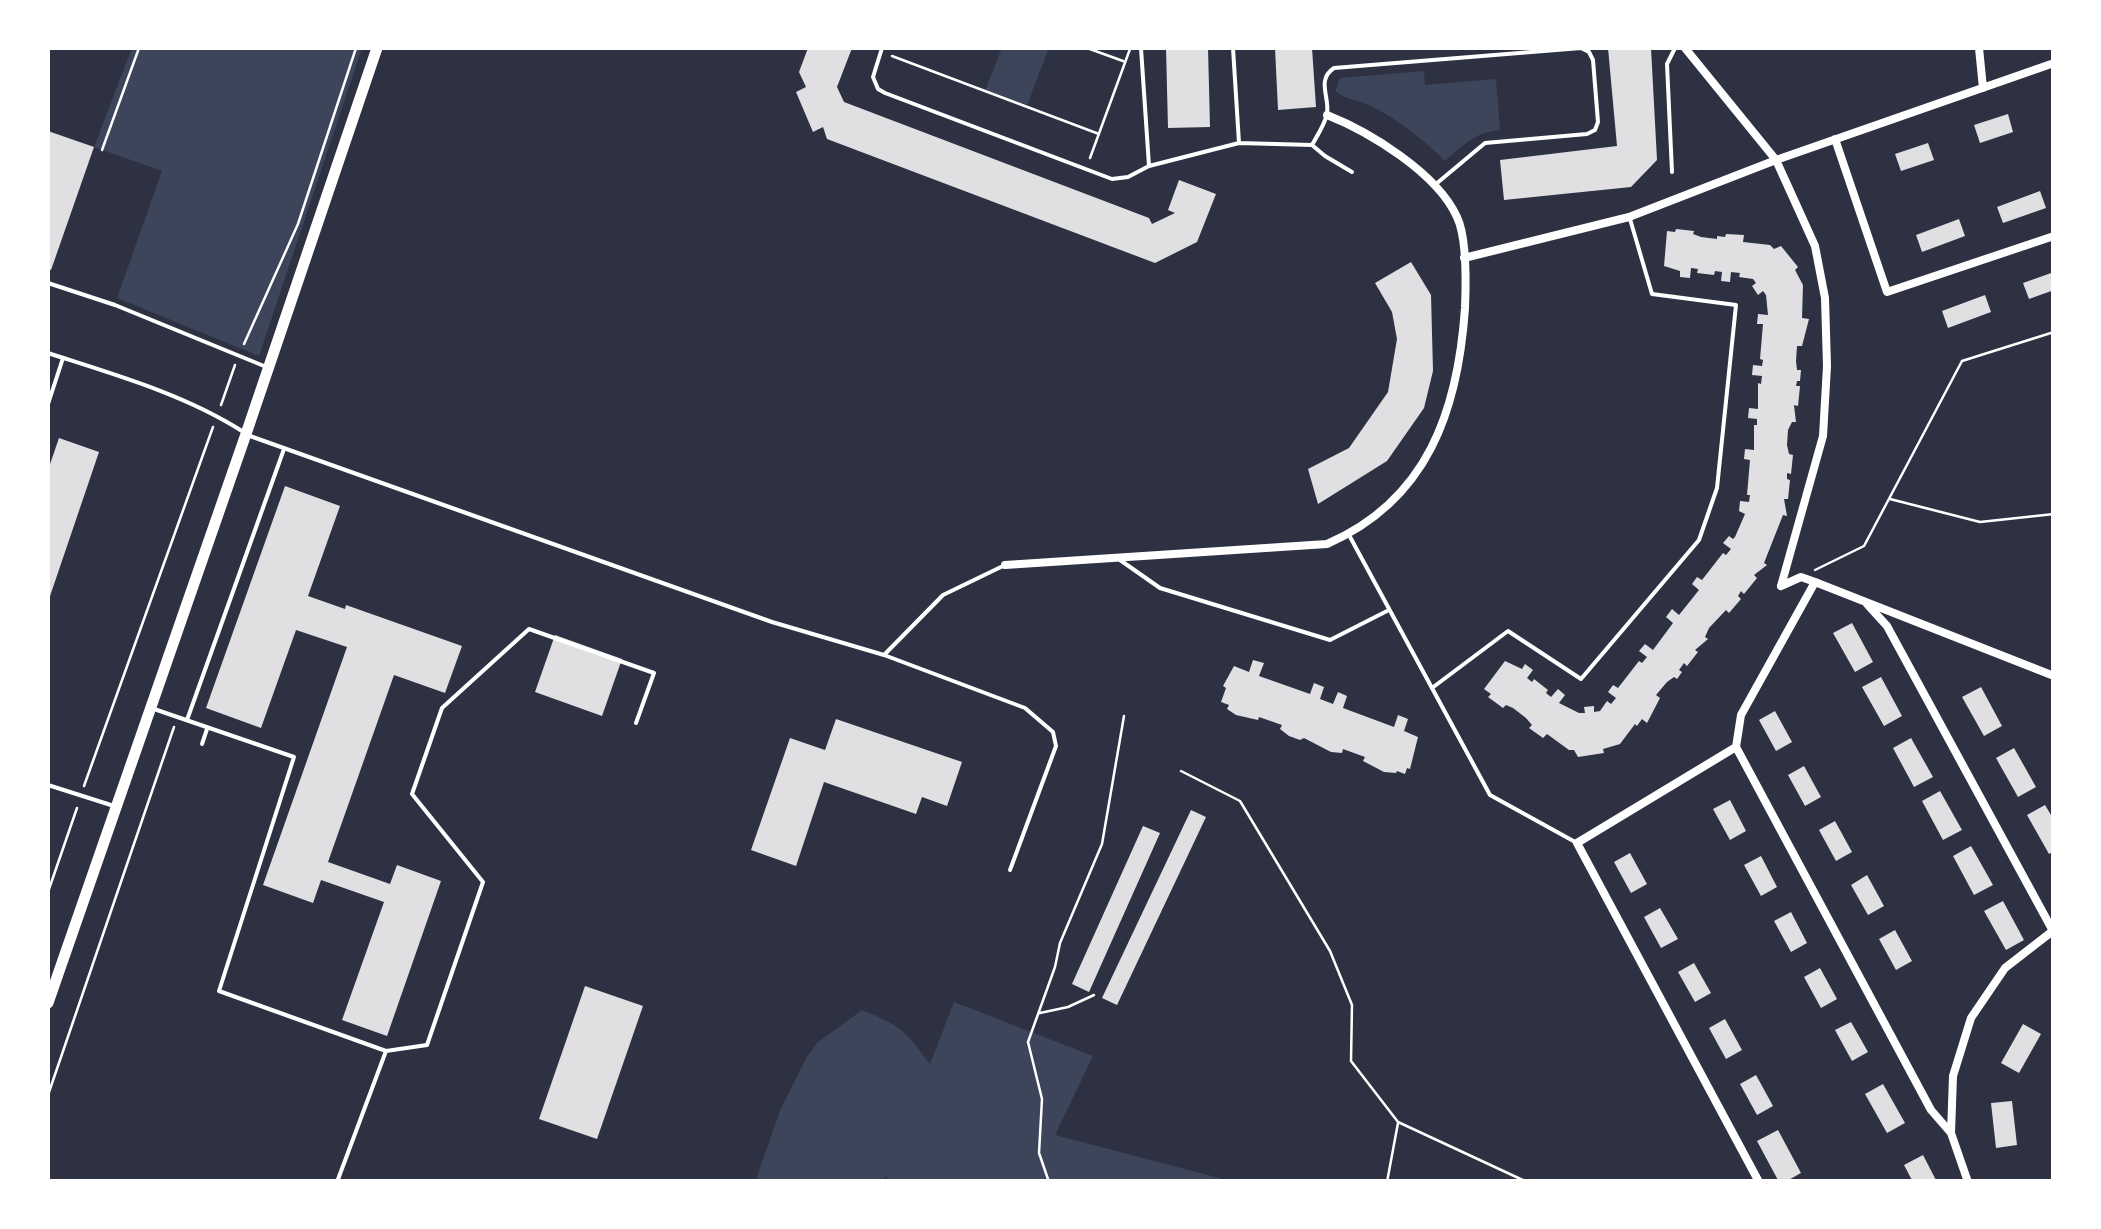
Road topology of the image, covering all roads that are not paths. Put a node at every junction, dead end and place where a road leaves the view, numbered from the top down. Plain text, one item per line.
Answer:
1 (377, 48) edge
2 (1141, 48) edge
3 (1233, 48) edge
4 (1674, 48) edge
5 (1685, 48) edge
6 (1979, 48) edge
7 (882, 50) edge
8 (2054, 64) edge
9 (1983, 88) junction
10 (1327, 115) junction
11 (1835, 140) junction
12 (1239, 142) junction
13 (1312, 145) junction
14 (1776, 160) junction
15 (1149, 166) junction
16 (1352, 172) dead end
17 (1672, 172) dead end
18 (1433, 186) junction
19 (1629, 217) junction
20 (2054, 236) edge
21 (1464, 258) junction
22 (48, 282) edge
23 (48, 353) edge
24 (64, 358) junction
25 (269, 368) junction
26 (48, 404) edge
27 (246, 434) junction
28 (284, 449) junction
29 (1348, 534) junction
30 (1116, 558) junction
31 (1005, 565) joint
32 (1815, 582) junction
33 (1865, 602) junction
34 (1389, 610) junction
35 (884, 655) junction
36 (2054, 676) edge
37 (1432, 688) junction
38 (149, 708) junction
39 (188, 720) junction
40 (636, 723) dead end
41 (208, 727) junction
42 (202, 744) dead end
43 (1736, 747) junction
44 (48, 784) edge
45 (116, 807) junction
46 (1577, 843) junction
47 (1010, 870) dead end
48 (2053, 931) edge
49 (48, 1002) edge
50 (386, 1051) junction
51 (1951, 1133) junction
52 (337, 1182) edge
53 (1759, 1182) edge
54 (1968, 1182) edge

1 - 25 main road
2 - 15 lane
3 - 12 lane
4 - 17 lane
5 - 14 street
6 - 9 street
7 - 15 lane
8 - 9 street
9 - 11 street
10 - 13 lane
10 - 18 street
10 - 18 lane
11 - 14 street
11 - 20 street
12 - 13 lane
12 - 15 lane
13 - 16 lane
14 - 19 street
14 - 32 street
18 - 21 street
19 - 21 street
19 - 37 lane
21 - 29 street
22 - 25 lane
23 - 24 lane
24 - 26 lane
24 - 27 lane
25 - 27 main road
27 - 28 lane
27 - 38 main road
28 - 35 lane
28 - 39 lane
29 - 30 street
29 - 34 lane
30 - 31 street
30 - 34 lane
31 - 35 lane
32 - 33 street
32 - 43 street
33 - 36 street
33 - 48 street
34 - 37 lane
35 - 47 lane
37 - 46 lane
38 - 39 lane
38 - 45 main road
39 - 41 lane
40 - 50 lane
41 - 42 lane
41 - 50 lane
43 - 46 street
43 - 51 street
44 - 45 lane
45 - 49 main road
46 - 53 street
48 - 51 street
50 - 52 lane
51 - 54 street

